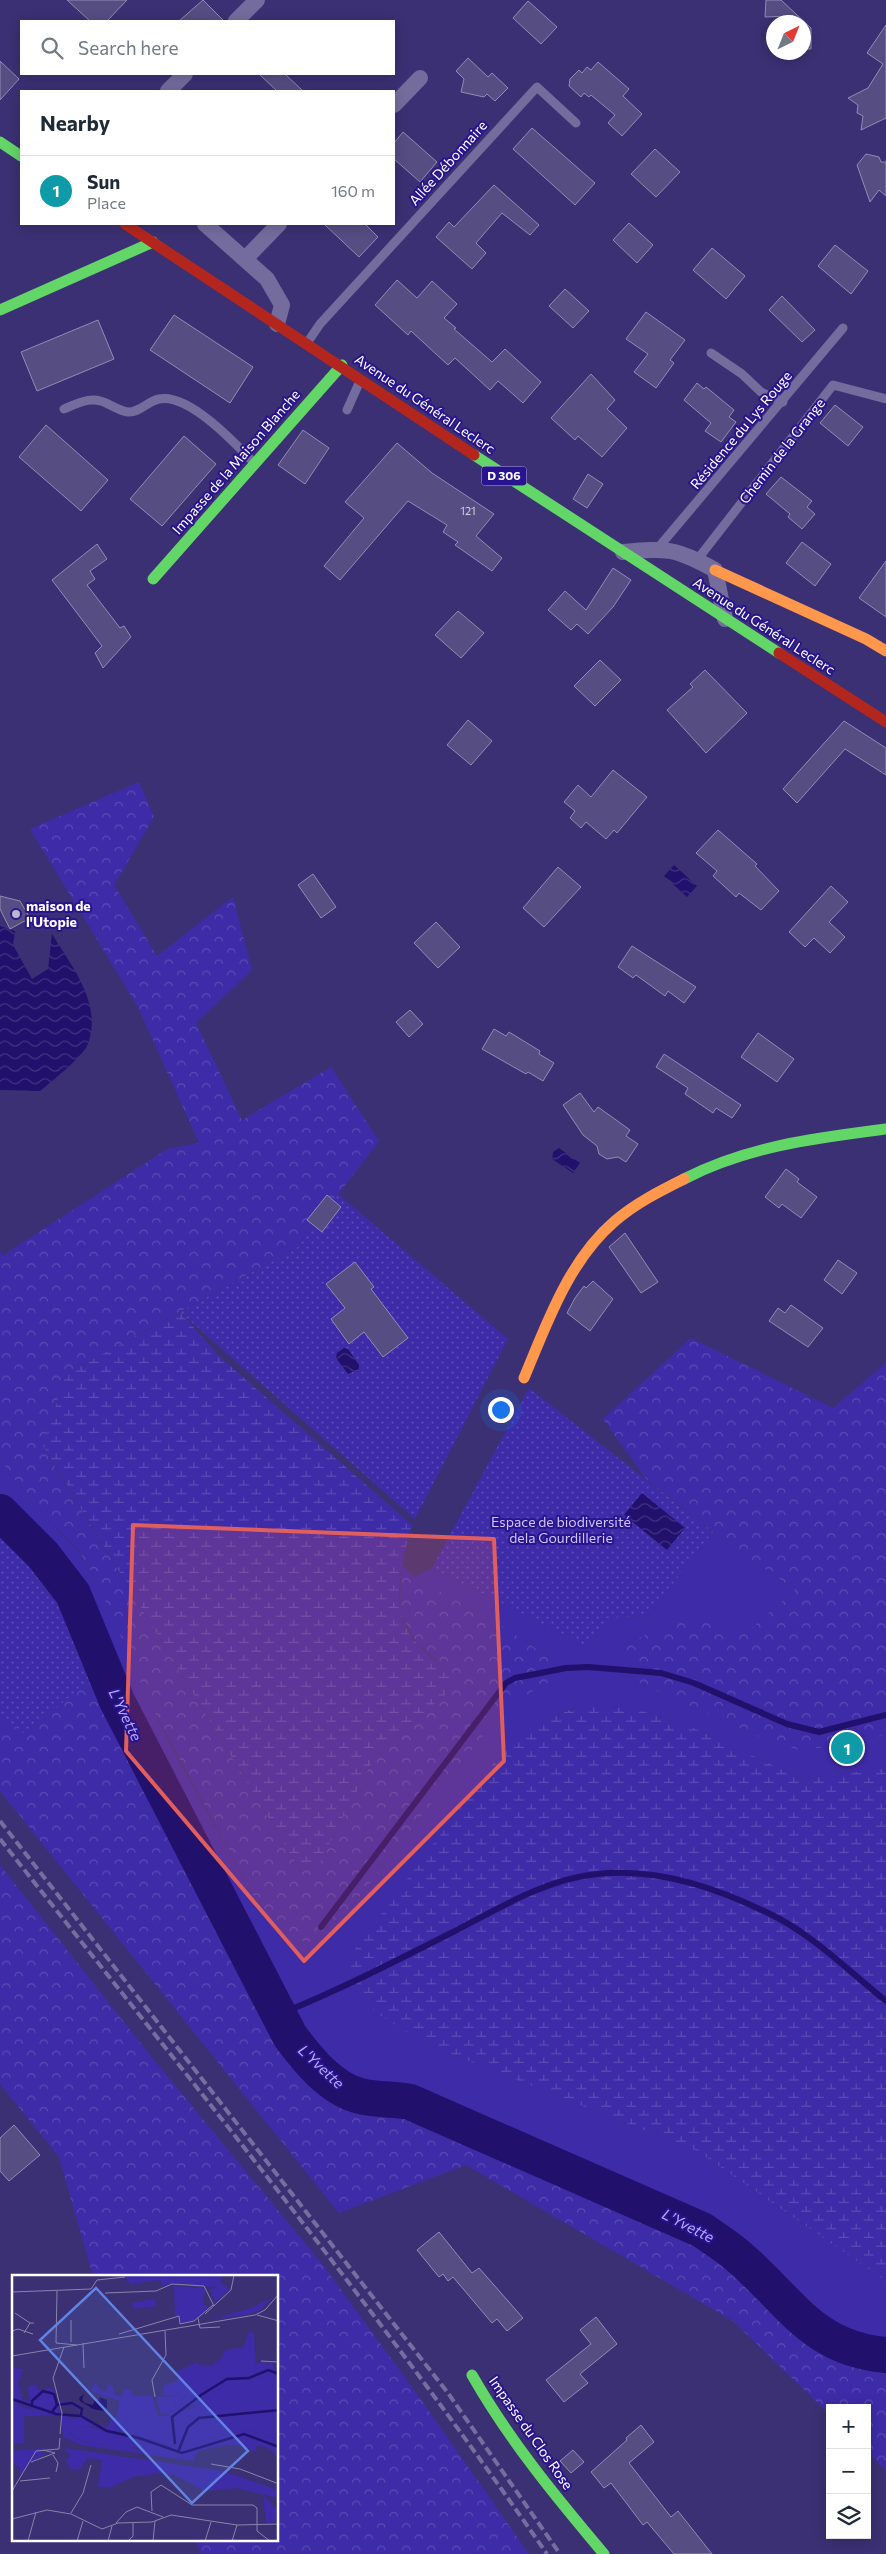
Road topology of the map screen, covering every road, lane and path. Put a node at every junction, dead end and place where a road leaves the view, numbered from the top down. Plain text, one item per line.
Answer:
1 (257, 0) edge
2 (237, 20) edge
3 (185, 75) edge
4 (420, 78) dead end
5 (169, 90) edge
6 (395, 104) edge
7 (576, 123) dead end
8 (0, 142) edge
9 (20, 155) edge
10 (127, 225) edge
11 (206, 225) edge
12 (278, 225) edge
13 (153, 242) junction
14 (245, 259) junction
15 (0, 310) edge
16 (277, 324) junction
17 (843, 328) dead end
18 (307, 343) junction
19 (711, 354) dead end
20 (342, 365) junction
21 (361, 379) junction
22 (886, 399) edge
23 (783, 402) junction
24 (64, 409) dead end
25 (346, 410) dead end
26 (255, 464) junction
27 (658, 548) junction
28 (620, 552) junction
29 (697, 560) junction
30 (715, 570) junction
31 (153, 579) dead end
32 (725, 619) junction
33 (886, 651) edge
34 (886, 722) edge
35 (886, 1128) edge
36 (524, 1378) dead end
37 (472, 2375) dead end
38 (604, 2554) edge

1 - 2 street
3 - 5 street
4 - 6 street
7 - 18 lane, Allée Débonnaire
8 - 9 street
10 - 13 street, Avenue du Général Leclerc / D 306
11 - 14 street
12 - 14 street
13 - 15 street
13 - 16 street, Avenue du Général Leclerc / D 306
14 - 16 street
16 - 18 street, Avenue du Général Leclerc / D 306
17 - 23 lane, Résidence du Lys Rouge
18 - 20 street, Avenue du Général Leclerc / D 306
19 - 23 lane
20 - 21 street, Avenue du Général Leclerc / D 306
20 - 26 street, Impasse de la Maison Blanche
21 - 25 lane
21 - 28 street, Avenue du Général Leclerc / D 306
22 - 29 lane, Chemin de la Grange
23 - 27 lane, Résidence du Lys Rouge
24 - 26 lane
26 - 31 street, Impasse de la Maison Blanche
27 - 28 street
27 - 29 street
28 - 32 street, Avenue du Général Leclerc / D 306
29 - 30 street
30 - 32 street
30 - 33 street
32 - 34 street, Avenue du Général Leclerc / D 306
35 - 36 street
37 - 38 street, Impasse du Clos Rose

